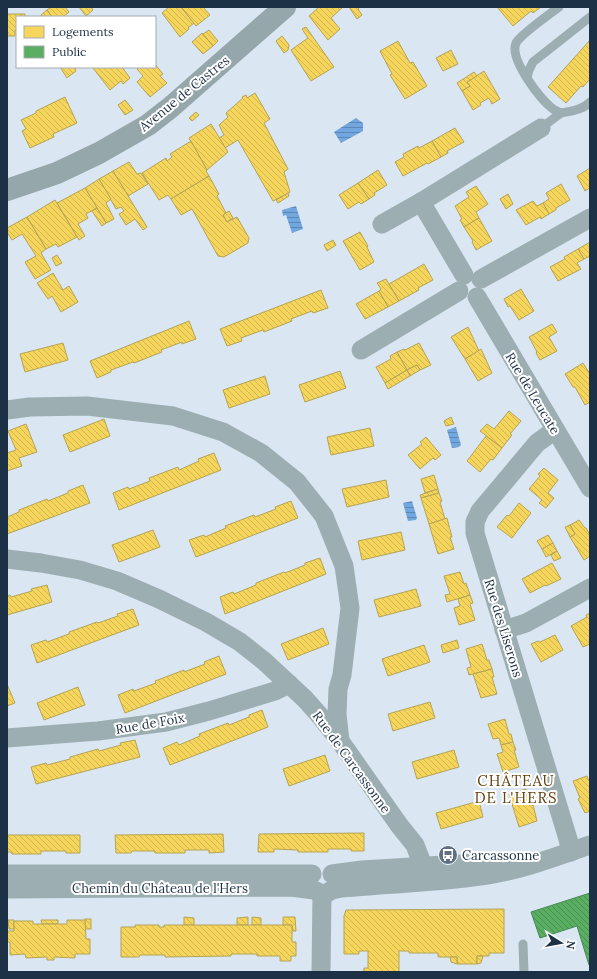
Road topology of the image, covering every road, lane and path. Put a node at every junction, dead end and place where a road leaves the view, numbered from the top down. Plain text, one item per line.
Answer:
1 (285, 7) edge
2 (559, 7) edge
3 (590, 17) edge
4 (527, 77) junction
5 (590, 102) edge
6 (561, 113) junction
7 (540, 128) joint
8 (7, 190) edge
9 (420, 202) junction
10 (590, 218) edge
11 (382, 224) dead end
12 (470, 286) junction
13 (361, 350) dead end
14 (7, 410) edge
15 (555, 430) junction
16 (590, 488) edge
17 (7, 559) edge
18 (590, 588) edge
19 (504, 630) junction
20 (289, 684) junction
21 (338, 689) junction
22 (305, 699) junction
23 (7, 738) edge
24 (340, 741) junction
25 (398, 826) junction
26 (590, 833) edge
27 (590, 845) edge
28 (570, 846) junction
29 (400, 867) junction
30 (7, 874) edge
31 (417, 874) junction
32 (322, 885) junction
33 (7, 889) edge
34 (523, 944) dead end
35 (321, 972) edge
36 (524, 972) edge

1 - 8 main road, Avenue de Castres
2 - 4 lane
3 - 4 lane
4 - 6 lane
5 - 6 lane
6 - 7 lane
7 - 9 street
9 - 11 street
9 - 12 street, Rue de Leucate
10 - 12 street
12 - 13 street
12 - 15 street, Rue de Leucate
14 - 21 street
15 - 16 street, Rue de Leucate
15 - 19 street, Rue des Liserons
17 - 20 street, Rue de Carcassonne
18 - 19 street
19 - 28 street, Rue des Liserons
20 - 22 street, Rue de Carcassonne
20 - 23 street, Rue de Foix
21 - 22 street
21 - 24 street
22 - 24 street, Rue de Carcassonne
24 - 25 street, Rue de Carcassonne
25 - 29 street, Rue de Carcassonne
25 - 31 street, Rue de Carcassonne
26 - 28 street, Chemin du Château de l'Hers
27 - 28 street, Chemin du Château de l'Hers
28 - 31 street, Chemin du Château de l'Hers
29 - 31 street
29 - 32 street, Chemin du Château de l'Hers
30 - 32 street, Chemin du Château de l'Hers
31 - 32 street, Chemin du Château de l'Hers
32 - 33 street, Chemin du Château de l'Hers
32 - 35 street
34 - 36 lane

